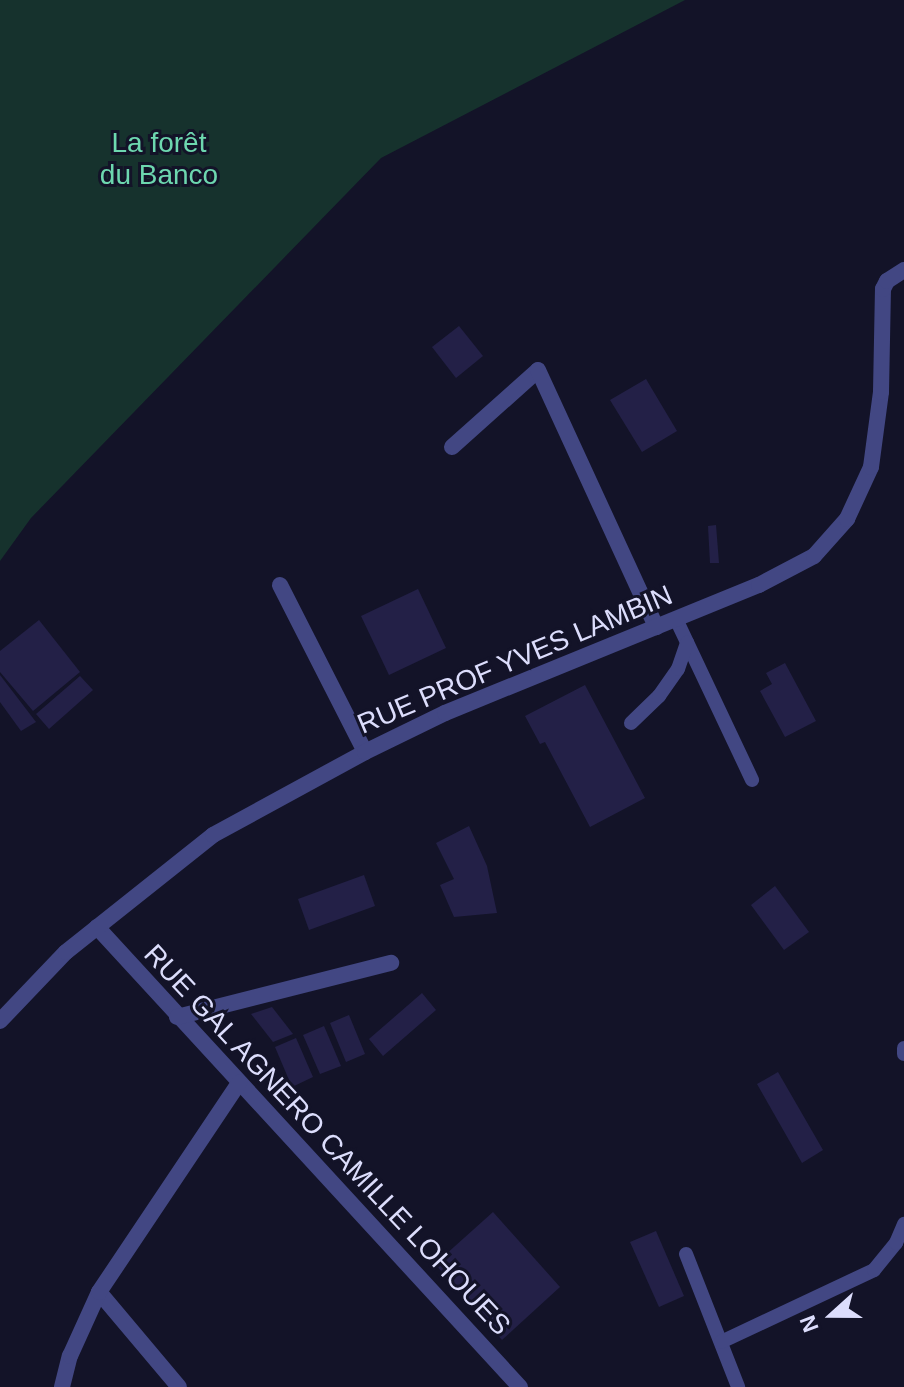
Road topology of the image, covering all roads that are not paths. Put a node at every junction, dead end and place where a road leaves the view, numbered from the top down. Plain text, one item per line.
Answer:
1 (904, 270) edge
2 (452, 447) dead end
3 (280, 585) dead end
4 (676, 619) junction
5 (656, 627) junction
6 (687, 643) junction
7 (631, 723) dead end
8 (365, 752) junction
9 (752, 780) dead end
10 (97, 927) junction
11 (391, 963) dead end
12 (177, 1017) junction
13 (0, 1021) edge
14 (239, 1083) junction
15 (904, 1224) edge
16 (686, 1254) dead end
17 (99, 1292) junction
18 (721, 1342) junction
19 (62, 1387) edge
20 (179, 1387) edge
21 (520, 1387) edge
22 (738, 1387) edge

1 - 4 street, RUE PROF YVES LAMBIN
2 - 5 street
3 - 8 street
4 - 5 street, RUE PROF YVES LAMBIN
4 - 6 lane
5 - 8 street, RUE PROF YVES LAMBIN
6 - 7 lane
6 - 9 lane
8 - 10 street, RUE PROF YVES LAMBIN
10 - 12 street, RUE GAL AGNERO CAMILLE LOHOUES
10 - 13 street, RUE PROF YVES LAMBIN
11 - 12 street
12 - 14 street, RUE GAL AGNERO CAMILLE LOHOUES
14 - 17 street
14 - 21 street, RUE GAL AGNERO CAMILLE LOHOUES
15 - 18 lane
16 - 18 lane
17 - 19 street
17 - 20 street
18 - 22 lane

